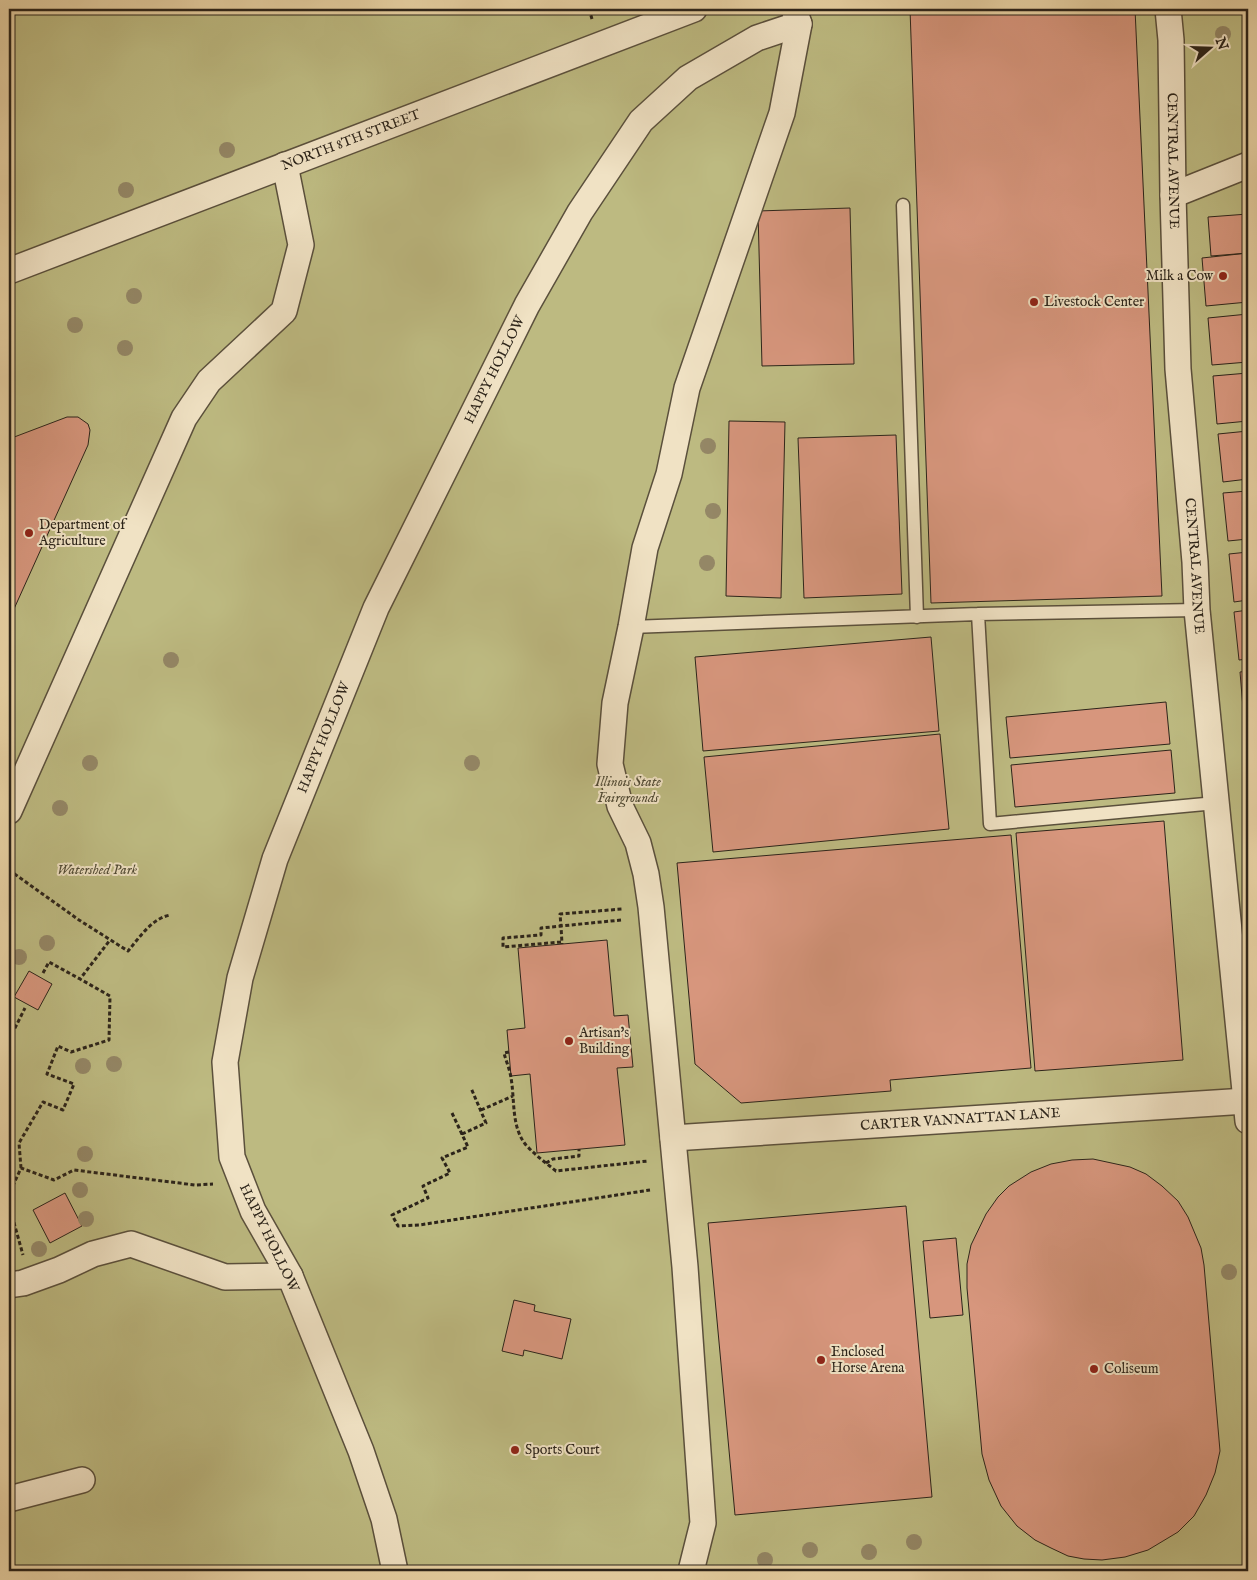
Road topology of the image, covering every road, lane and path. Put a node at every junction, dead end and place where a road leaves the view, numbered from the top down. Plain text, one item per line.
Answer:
1 (588, 9) edge
2 (694, 9) edge
3 (1168, 9) edge
4 (1246, 9) edge
5 (1248, 14) edge
6 (797, 17) edge
7 (594, 24) dead end
8 (285, 165) junction
9 (1248, 166) edge
10 (1173, 195) junction
11 (903, 205) dead end
12 (9, 271) edge
13 (1197, 610) junction
14 (978, 614) junction
15 (917, 617) junction
16 (631, 627) junction
17 (1216, 804) junction
18 (9, 811) edge
19 (9, 870) edge
20 (622, 909) dead end
21 (170, 915) dead end
22 (621, 920) dead end
23 (560, 926) junction
24 (110, 940) junction
25 (43, 973) dead end
26 (80, 979) junction
27 (25, 1008) dead end
28 (9, 1040) edge
29 (510, 1052) dead end
30 (471, 1088) dead end
31 (513, 1096) junction
32 (481, 1110) junction
33 (1247, 1111) edge
34 (452, 1112) dead end
35 (462, 1134) junction
36 (673, 1138) junction
37 (579, 1149) dead end
38 (643, 1162) dead end
39 (546, 1163) junction
40 (21, 1168) junction
41 (242, 1182) junction
42 (652, 1189) dead end
43 (10, 1212) edge
44 (290, 1276) junction
45 (20, 1282) edge
46 (82, 1480) dead end
47 (9, 1499) edge
48 (9, 1560) edge
49 (15, 1571) edge
50 (395, 1571) edge
51 (691, 1571) edge

1 - 7 path
2 - 8 street, NORTH 8TH STREET
3 - 10 street, CENTRAL AVENUE
4 - 5 path
6 - 16 street
6 - 41 street, HAPPY HOLLOW
8 - 12 street, NORTH 8TH STREET
8 - 18 street
9 - 10 street
10 - 13 street, CENTRAL AVENUE
11 - 15 lane
13 - 14 lane
13 - 17 street, CENTRAL AVENUE
14 - 15 lane
14 - 17 lane
15 - 16 lane
16 - 36 street
17 - 33 street, CENTRAL AVENUE
19 - 24 path
20 - 23 path
21 - 24 path
22 - 23 path
23 - 23 path
24 - 26 path
25 - 26 path
26 - 40 path
27 - 28 path
29 - 31 path
30 - 32 path
31 - 32 path
31 - 39 path
32 - 35 path
33 - 36 street, CARTER VANNATTAN LANE
34 - 35 path
35 - 42 path
36 - 51 street
37 - 39 path
38 - 39 path
40 - 41 path
40 - 43 path
41 - 44 street, HAPPY HOLLOW
43 - 45 path
44 - 45 street
44 - 50 street, HAPPY HOLLOW
46 - 47 street
48 - 49 path

